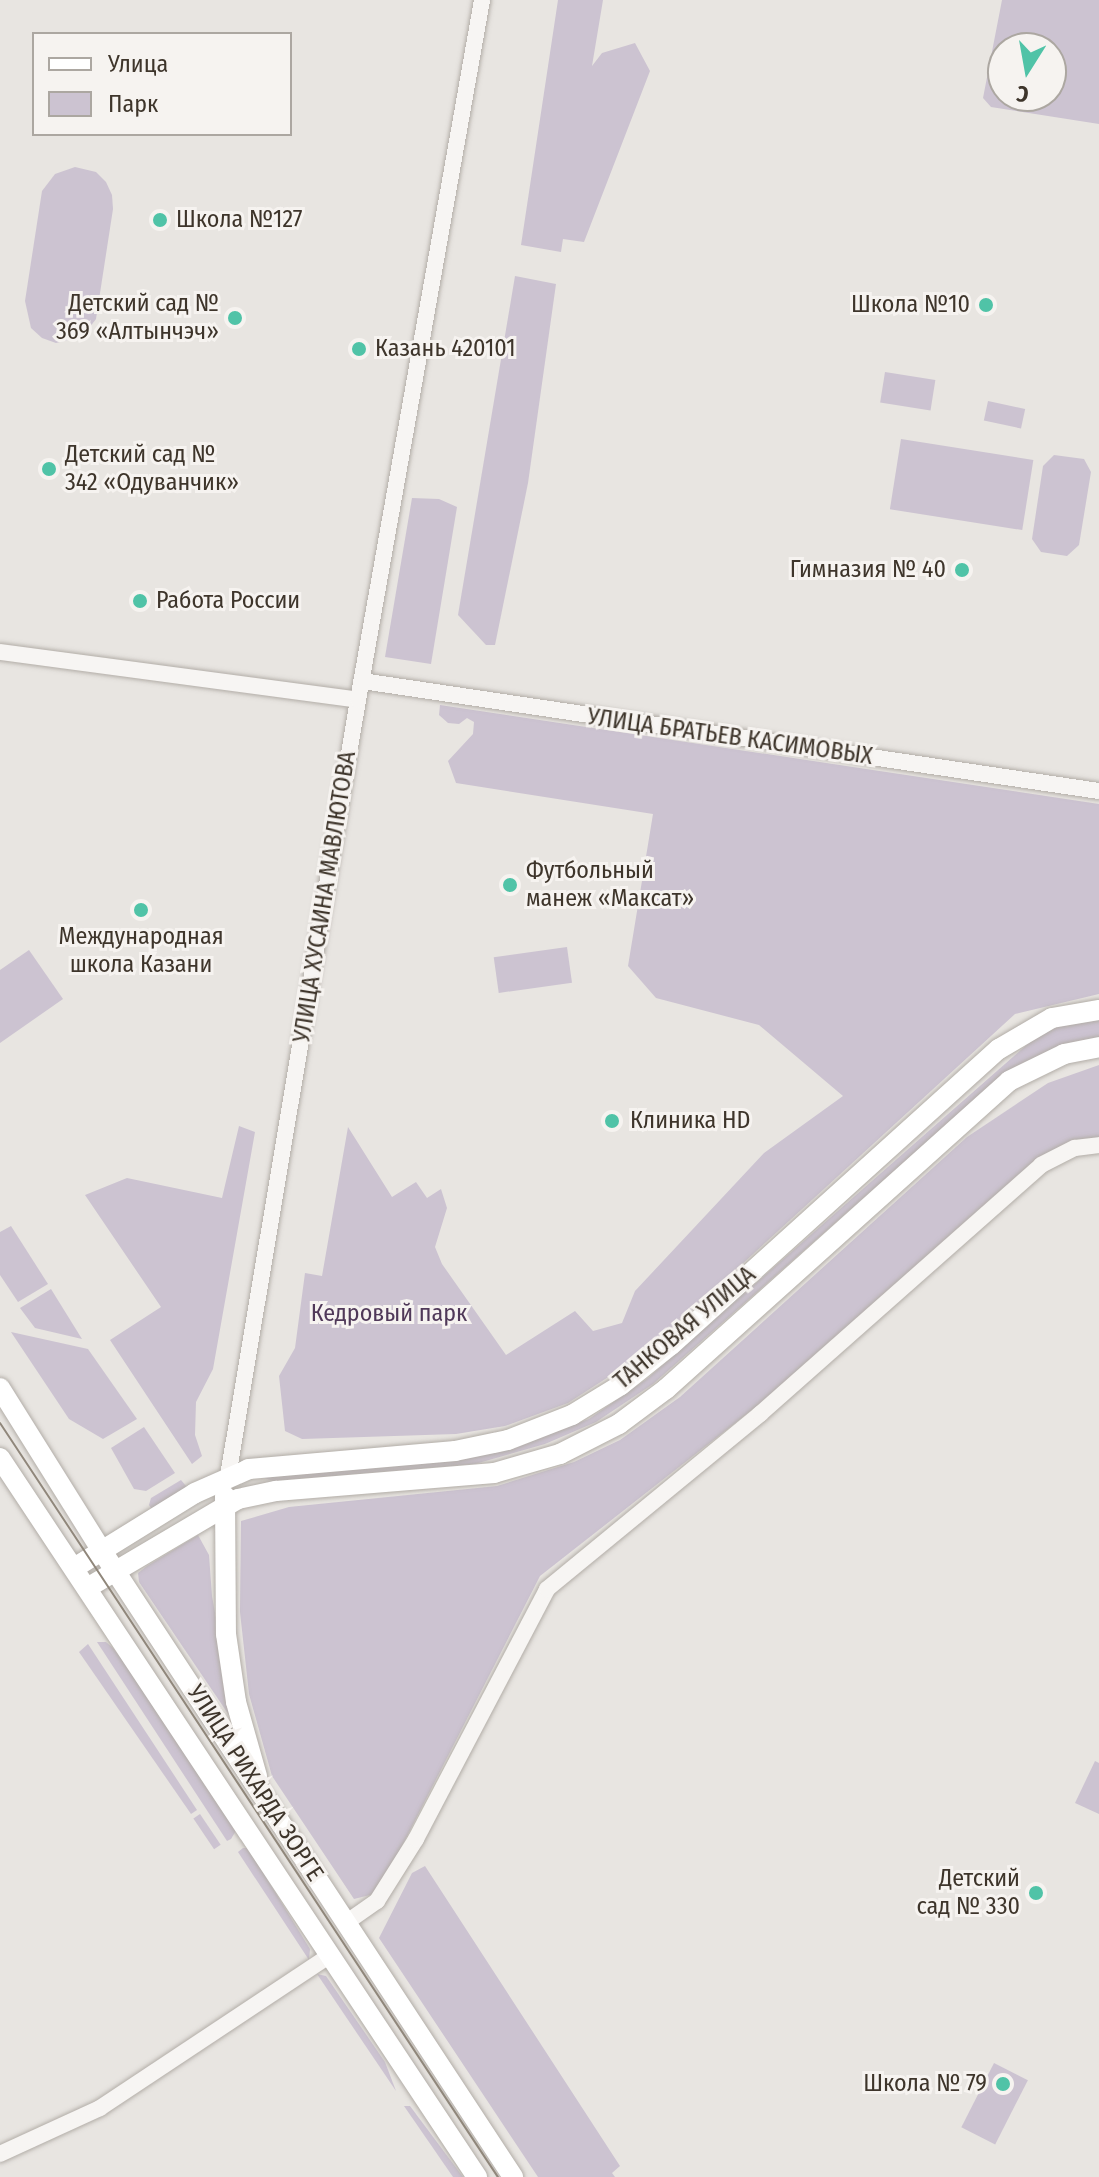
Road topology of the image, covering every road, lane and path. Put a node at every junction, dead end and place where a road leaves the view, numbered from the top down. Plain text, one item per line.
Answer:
1 (482, 0) edge
2 (0, 652) edge
3 (362, 681) junction
4 (358, 700) junction
5 (1099, 791) edge
6 (1099, 1010) edge
7 (1099, 1047) edge
8 (1099, 1145) edge
9 (0, 1388) edge
10 (0, 1458) edge
11 (228, 1476) junction
12 (223, 1506) junction
13 (102, 1551) junction
14 (74, 1568) junction
15 (115, 1570) junction
16 (87, 1588) junction
17 (262, 1795) junction
18 (347, 1922) junction
19 (330, 1955) junction
20 (0, 2154) edge
21 (477, 2177) edge
22 (513, 2177) edge

1 - 3 street, УЛИЦА ХУСАИНА МАВЛЮТОВА
2 - 4 street
3 - 4 street, УЛИЦА ХУСАИНА МАВЛЮТОВА
3 - 5 street, УЛИЦА БРАТЬЕВ КАСИМОВЫХ
4 - 11 street, УЛИЦА ХУСАИНА МАВЛЮТОВА
6 - 11 main road, ТАНКОВАЯ УЛИЦА
7 - 12 main road, ТАНКОВАЯ УЛИЦА
8 - 18 street
9 - 13 main road, УЛИЦА РИХАРДА ЗОРГЕ
10 - 14 main road, УЛИЦА РИХАРДА ЗОРГЕ
11 - 12 main road, УЛИЦА ХУСАИНА МАВЛЮТОВА
11 - 13 main road, ТАНКОВАЯ УЛИЦА
12 - 15 main road, ТАНКОВАЯ УЛИЦА
12 - 17 main road, УЛИЦА ХУСАИНА МАВЛЮТОВА
13 - 14 main road, ТАНКОВАЯ УЛИЦА
13 - 15 main road, УЛИЦА РИХАРДА ЗОРГЕ
14 - 16 main road, УЛИЦА РИХАРДА ЗОРГЕ
15 - 16 main road, ТАНКОВАЯ УЛИЦА
15 - 17 main road, УЛИЦА РИХАРДА ЗОРГЕ
16 - 19 main road, УЛИЦА РИХАРДА ЗОРГЕ
17 - 18 main road, УЛИЦА РИХАРДА ЗОРГЕ
18 - 22 main road, УЛИЦА РИХАРДА ЗОРГЕ
19 - 20 street
19 - 21 main road, УЛИЦА РИХАРДА ЗОРГЕ

